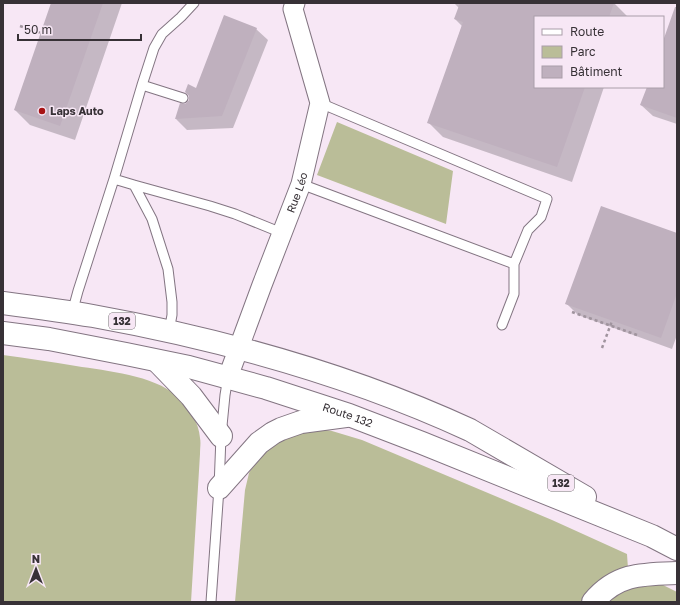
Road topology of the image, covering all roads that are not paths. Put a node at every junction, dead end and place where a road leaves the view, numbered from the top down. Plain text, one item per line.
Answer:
1 (194, 3) edge
2 (295, 3) edge
3 (142, 85) junction
4 (183, 98) dead end
5 (320, 103) junction
6 (114, 179) junction
7 (301, 184) junction
8 (134, 185) junction
9 (282, 233) junction
10 (514, 264) junction
11 (3, 303) edge
12 (72, 313) junction
13 (502, 326) dead end
14 (169, 331) junction
15 (3, 332) edge
16 (238, 349) junction
17 (158, 361) junction
18 (228, 377) junction
19 (349, 415) junction
20 (221, 436) junction
21 (219, 488) junction
22 (652, 536) junction
23 (677, 549) edge
24 (677, 572) edge
25 (211, 602) edge
26 (593, 602) edge

1 - 3 lane
2 - 5 street, Rue Léo
3 - 4 lane
3 - 6 lane
5 - 7 street, Rue Léo
5 - 10 lane
6 - 8 lane
6 - 12 lane
7 - 9 street, Rue Léo
7 - 10 lane
8 - 9 lane
8 - 14 lane
9 - 16 street, Rue Léo
10 - 13 lane
11 - 12 highway, 132
12 - 14 highway, 132
14 - 16 highway, 132
15 - 17 highway, Route 132 / 132
16 - 18 street, Rue Léo
16 - 22 highway, 132
17 - 18 highway, Route 132 / 132
17 - 20 highway
18 - 19 highway, Route 132 / 132
18 - 20 lane
19 - 21 highway
19 - 22 highway, Route 132 / 132
20 - 21 lane
21 - 25 lane
22 - 23 highway, Route 132 / 132
24 - 26 highway

